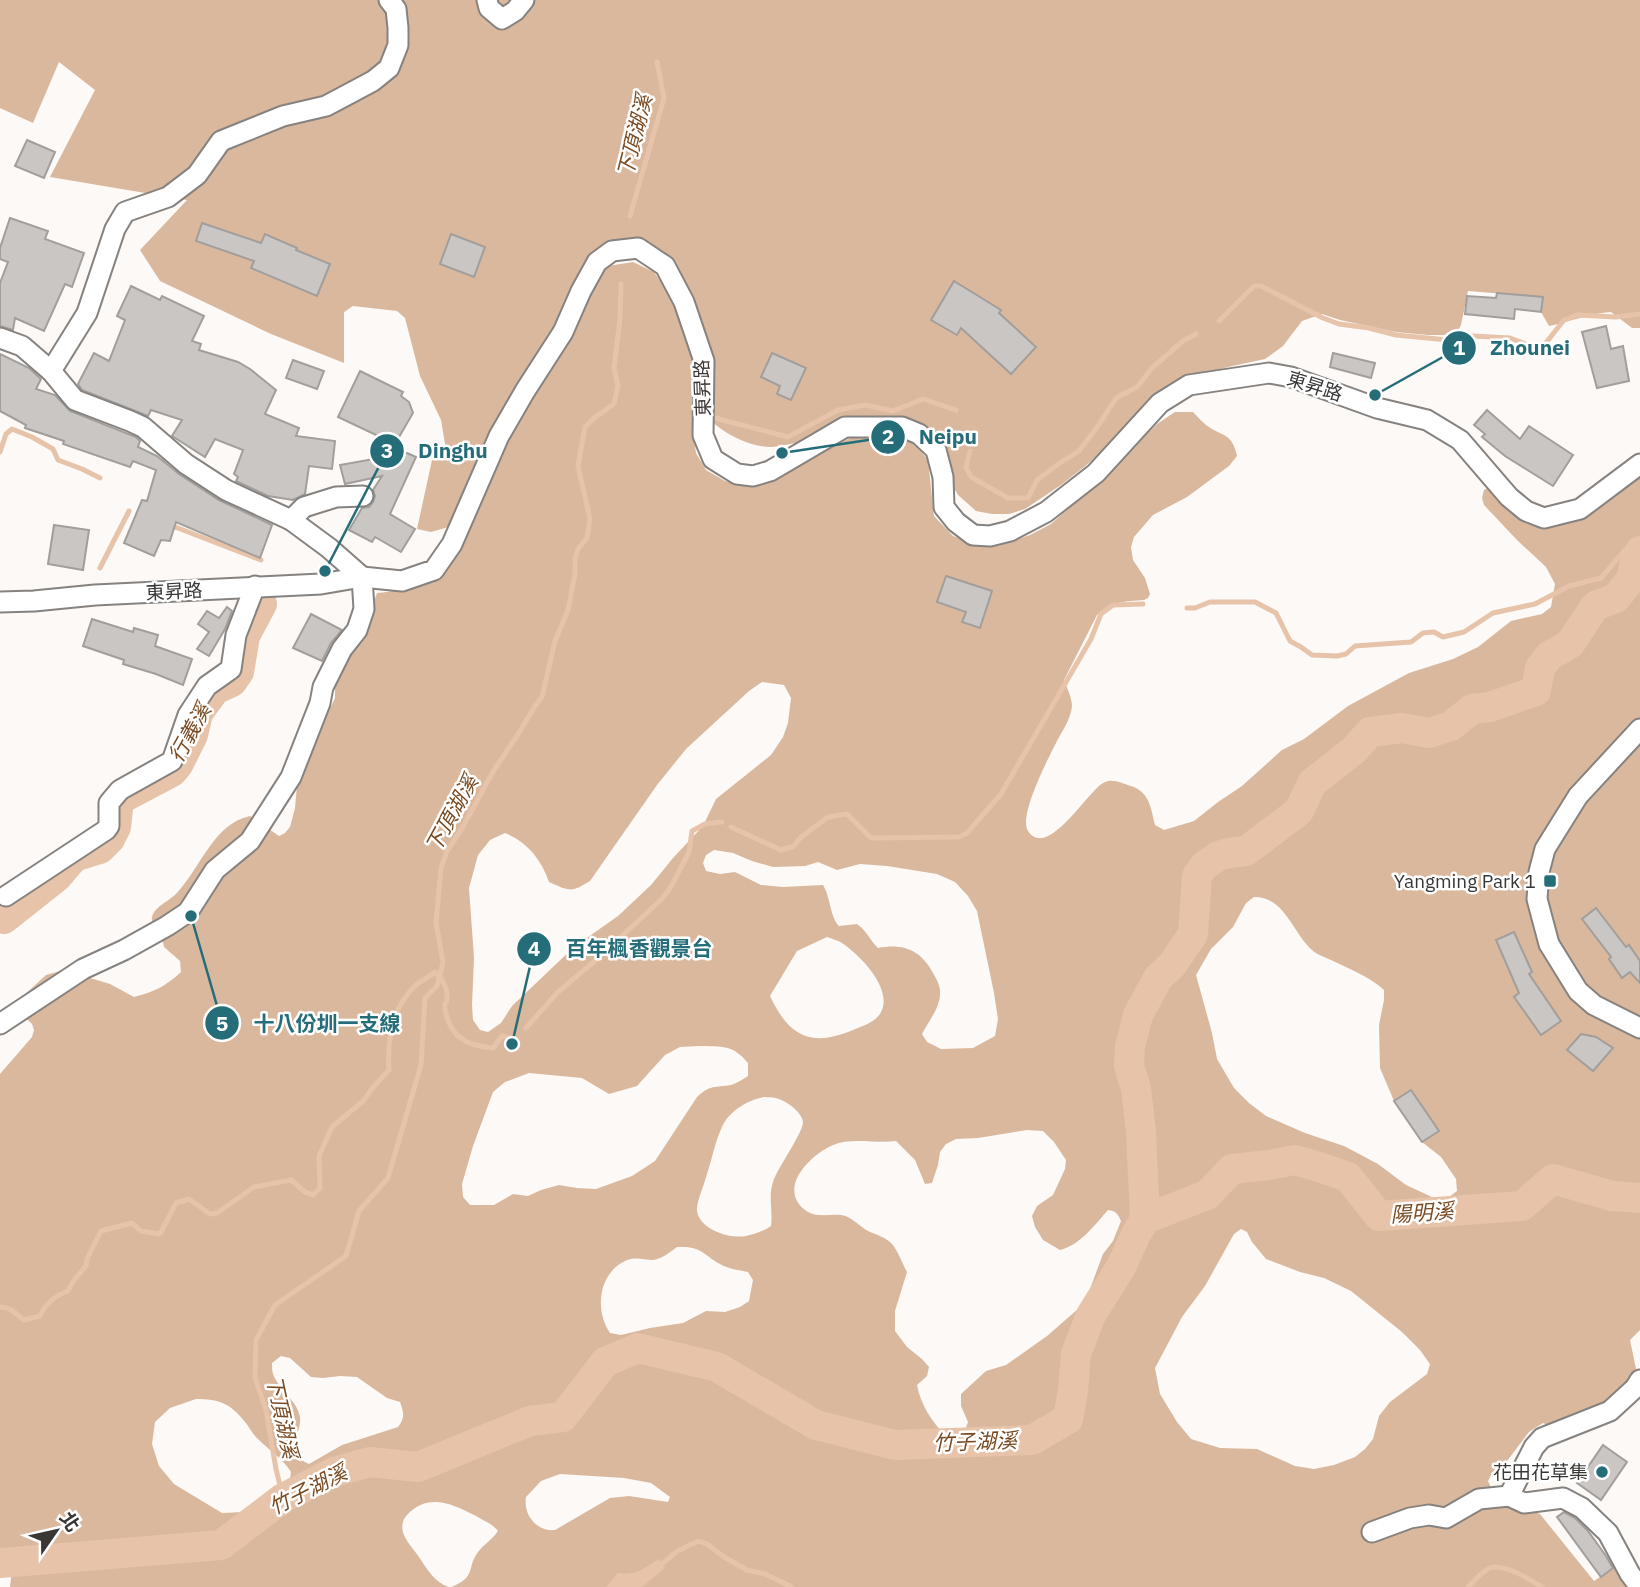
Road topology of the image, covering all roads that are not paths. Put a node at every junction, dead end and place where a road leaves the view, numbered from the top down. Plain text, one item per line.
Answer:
1 (389, 0) edge
2 (486, 0) edge
3 (524, 0) edge
4 (0, 338) edge
5 (51, 371) junction
6 (1640, 464) edge
7 (363, 496) dead end
8 (291, 520) junction
9 (362, 578) junction
10 (255, 586) junction
11 (0, 602) edge
12 (1640, 729) edge
13 (6, 896) dead end
14 (0, 1024) edge
15 (1640, 1028) edge
16 (1640, 1380) edge
17 (1509, 1496) junction
18 (1372, 1532) dead end
19 (1640, 1587) edge

1 - 5 street
2 - 3 street
4 - 5 street
5 - 8 street
6 - 9 street, 東昇路
7 - 8 street
8 - 9 street
9 - 10 street, 東昇路
9 - 14 street
10 - 11 street, 東昇路
10 - 13 street
12 - 15 street
16 - 17 street
17 - 18 street
17 - 19 street

